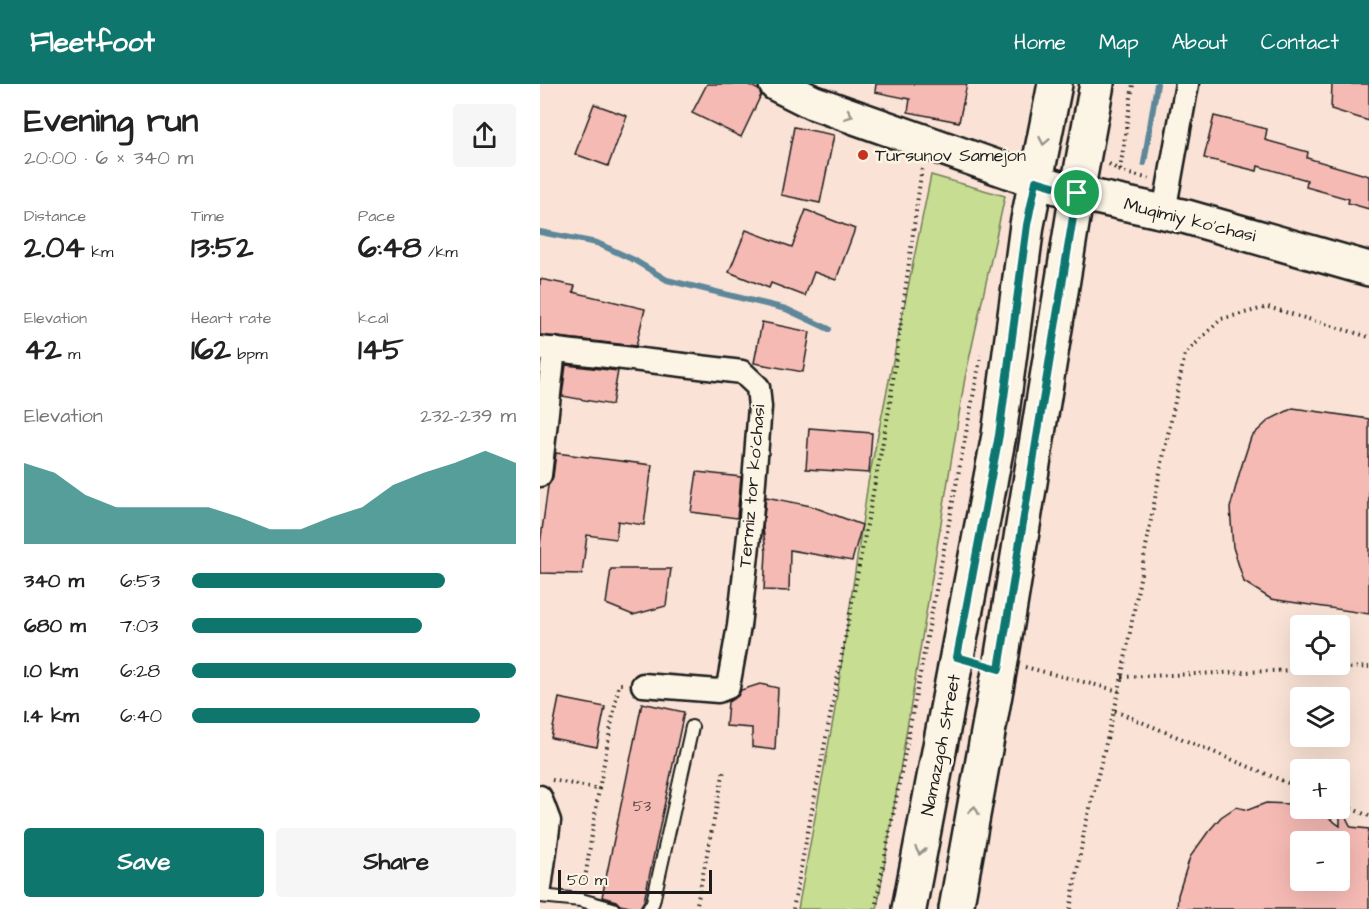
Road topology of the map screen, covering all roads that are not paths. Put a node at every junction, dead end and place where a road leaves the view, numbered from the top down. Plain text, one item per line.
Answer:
1 (776, 84) edge
2 (1055, 84) edge
3 (1097, 84) edge
4 (1187, 84) edge
5 (1036, 181) junction
6 (1077, 193) junction
7 (1164, 212) junction
8 (1369, 269) edge
9 (547, 348) edge
10 (540, 475) edge
11 (957, 657) junction
12 (1000, 665) junction
13 (643, 685) road end
14 (692, 727) dead end
15 (545, 788) edge
16 (540, 888) edge
17 (540, 896) edge
18 (614, 909) edge
19 (649, 909) edge
20 (909, 909) edge
21 (956, 909) edge

1 -> 5 main road, Muqimiy ko'chasi
2 -> 5 main road, Namazgoh Street
3 - 6 main road
4 - 7 street
5 - 6 main road, Muqimiy ko'chasi
5 - 11 main road, Namazgoh Street
6 - 7 main road, Muqimiy ko'chasi
6 - 12 main road
7 - 8 main road, Muqimiy ko'chasi
9 - 10 street
9 - 13 street, Termiz tor ko'chasi
11 - 12 main road
11 -> 20 main road, Namazgoh Street
21 -> 12 main road
14 - 19 lane
15 - 16 street
17 - 18 lane

